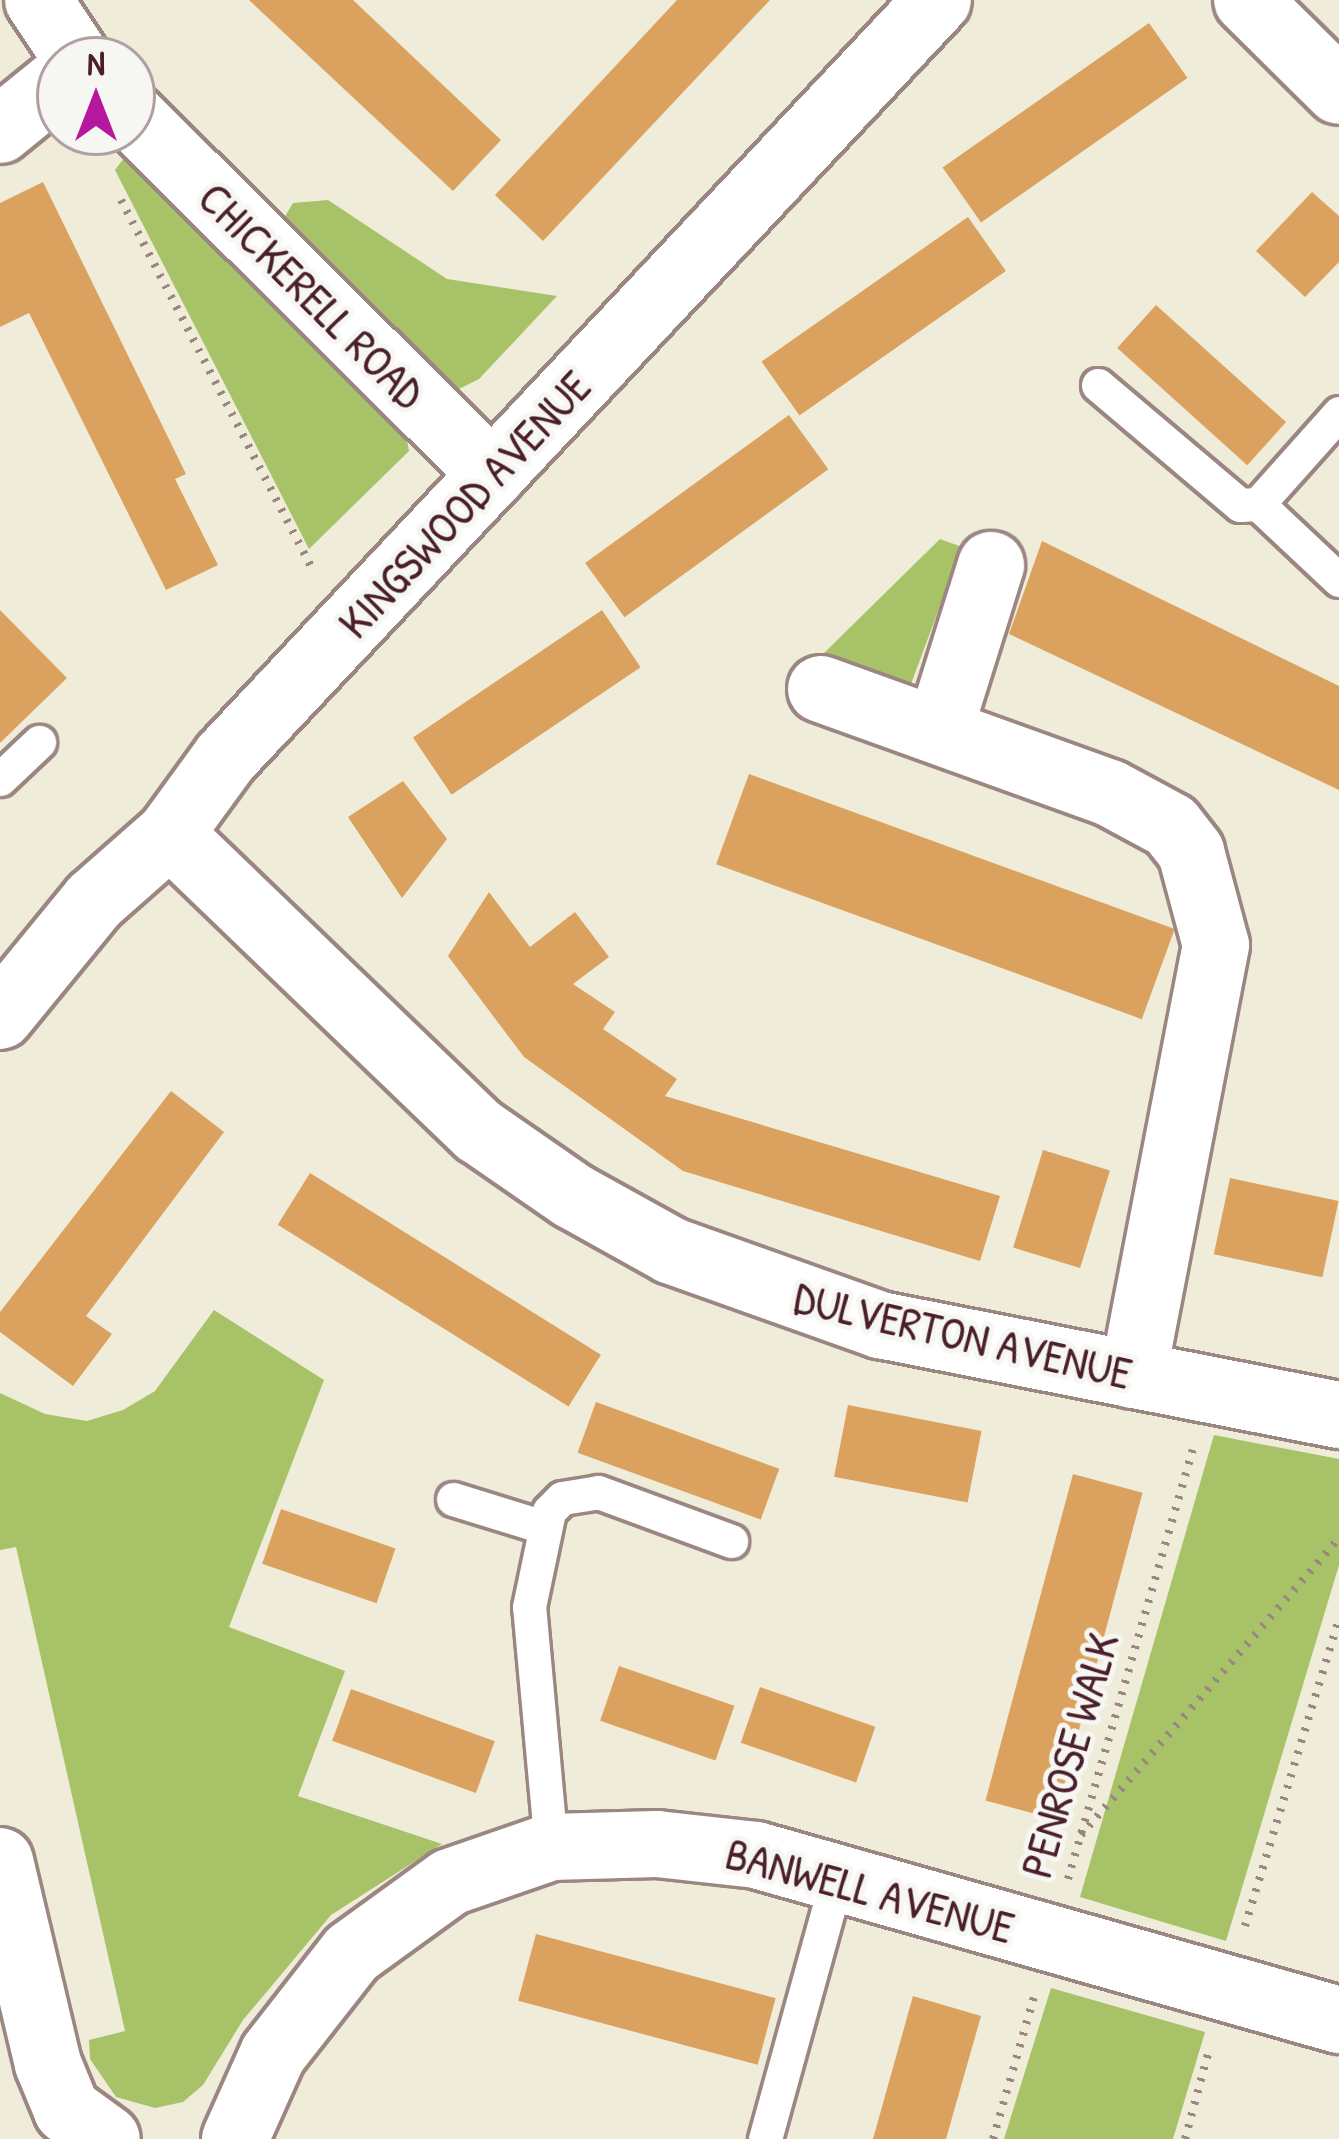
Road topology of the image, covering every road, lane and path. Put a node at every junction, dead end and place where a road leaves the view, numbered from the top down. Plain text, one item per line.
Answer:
1 (938, 0) edge
2 (1247, 0) edge
3 (1339, 91) edge
4 (36, 101) edge
5 (0, 130) edge
6 (156, 140) edge
7 (118, 193) dead end
8 (1099, 385) dead end
9 (1339, 413) edge
10 (492, 474) junction
11 (1258, 504) junction
12 (991, 566) dead end
13 (1339, 580) edge
14 (345, 632) junction
15 (821, 689) dead end
16 (940, 728) junction
17 (40, 742) dead end
18 (0, 779) edge
19 (170, 833) junction
20 (0, 1016) edge
21 (1133, 1375) junction
22 (1210, 1390) junction
23 (1339, 1415) edge
24 (453, 1498) dead end
25 (540, 1526) junction
26 (1339, 1538) edge
27 (731, 1541) dead end
28 (1339, 1618) edge
29 (1080, 1836) junction
30 (551, 1846) junction
31 (0, 1862) edge
32 (837, 1878) junction
33 (1051, 1938) junction
34 (1227, 1986) junction
35 (1339, 2020) edge
36 (106, 2139) edge
37 (235, 2139) edge
38 (765, 2139) edge
39 (993, 2139) edge
40 (1185, 2139) edge

1 - 10 street, KINGSWOOD AVENUE
2 - 3 street
4 - 5 street
6 - 10 street, CHICKERELL ROAD
7 - 14 path
8 - 11 lane
9 - 11 lane
10 - 14 street, KINGSWOOD AVENUE
11 - 13 lane
12 - 16 street
14 - 19 street, KINGSWOOD AVENUE
15 - 16 street
16 - 21 street
17 - 18 lane
19 - 20 street, KINGSWOOD AVENUE
19 - 21 street, DULVERTON AVENUE
21 - 22 street, DULVERTON AVENUE
22 - 23 street, DULVERTON AVENUE
22 - 29 path, PENROSE WALK
24 - 25 lane
25 - 27 lane
25 - 30 lane
26 - 29 path
28 - 34 path
29 - 33 path, PENROSE WALK
30 - 32 street, BANWELL AVENUE
30 - 37 street, BANWELL AVENUE
31 - 36 street
32 - 33 street, BANWELL AVENUE
32 - 38 lane
33 - 34 street, BANWELL AVENUE
33 - 39 path, PENROSE WALK
34 - 35 street, BANWELL AVENUE
34 - 40 path

